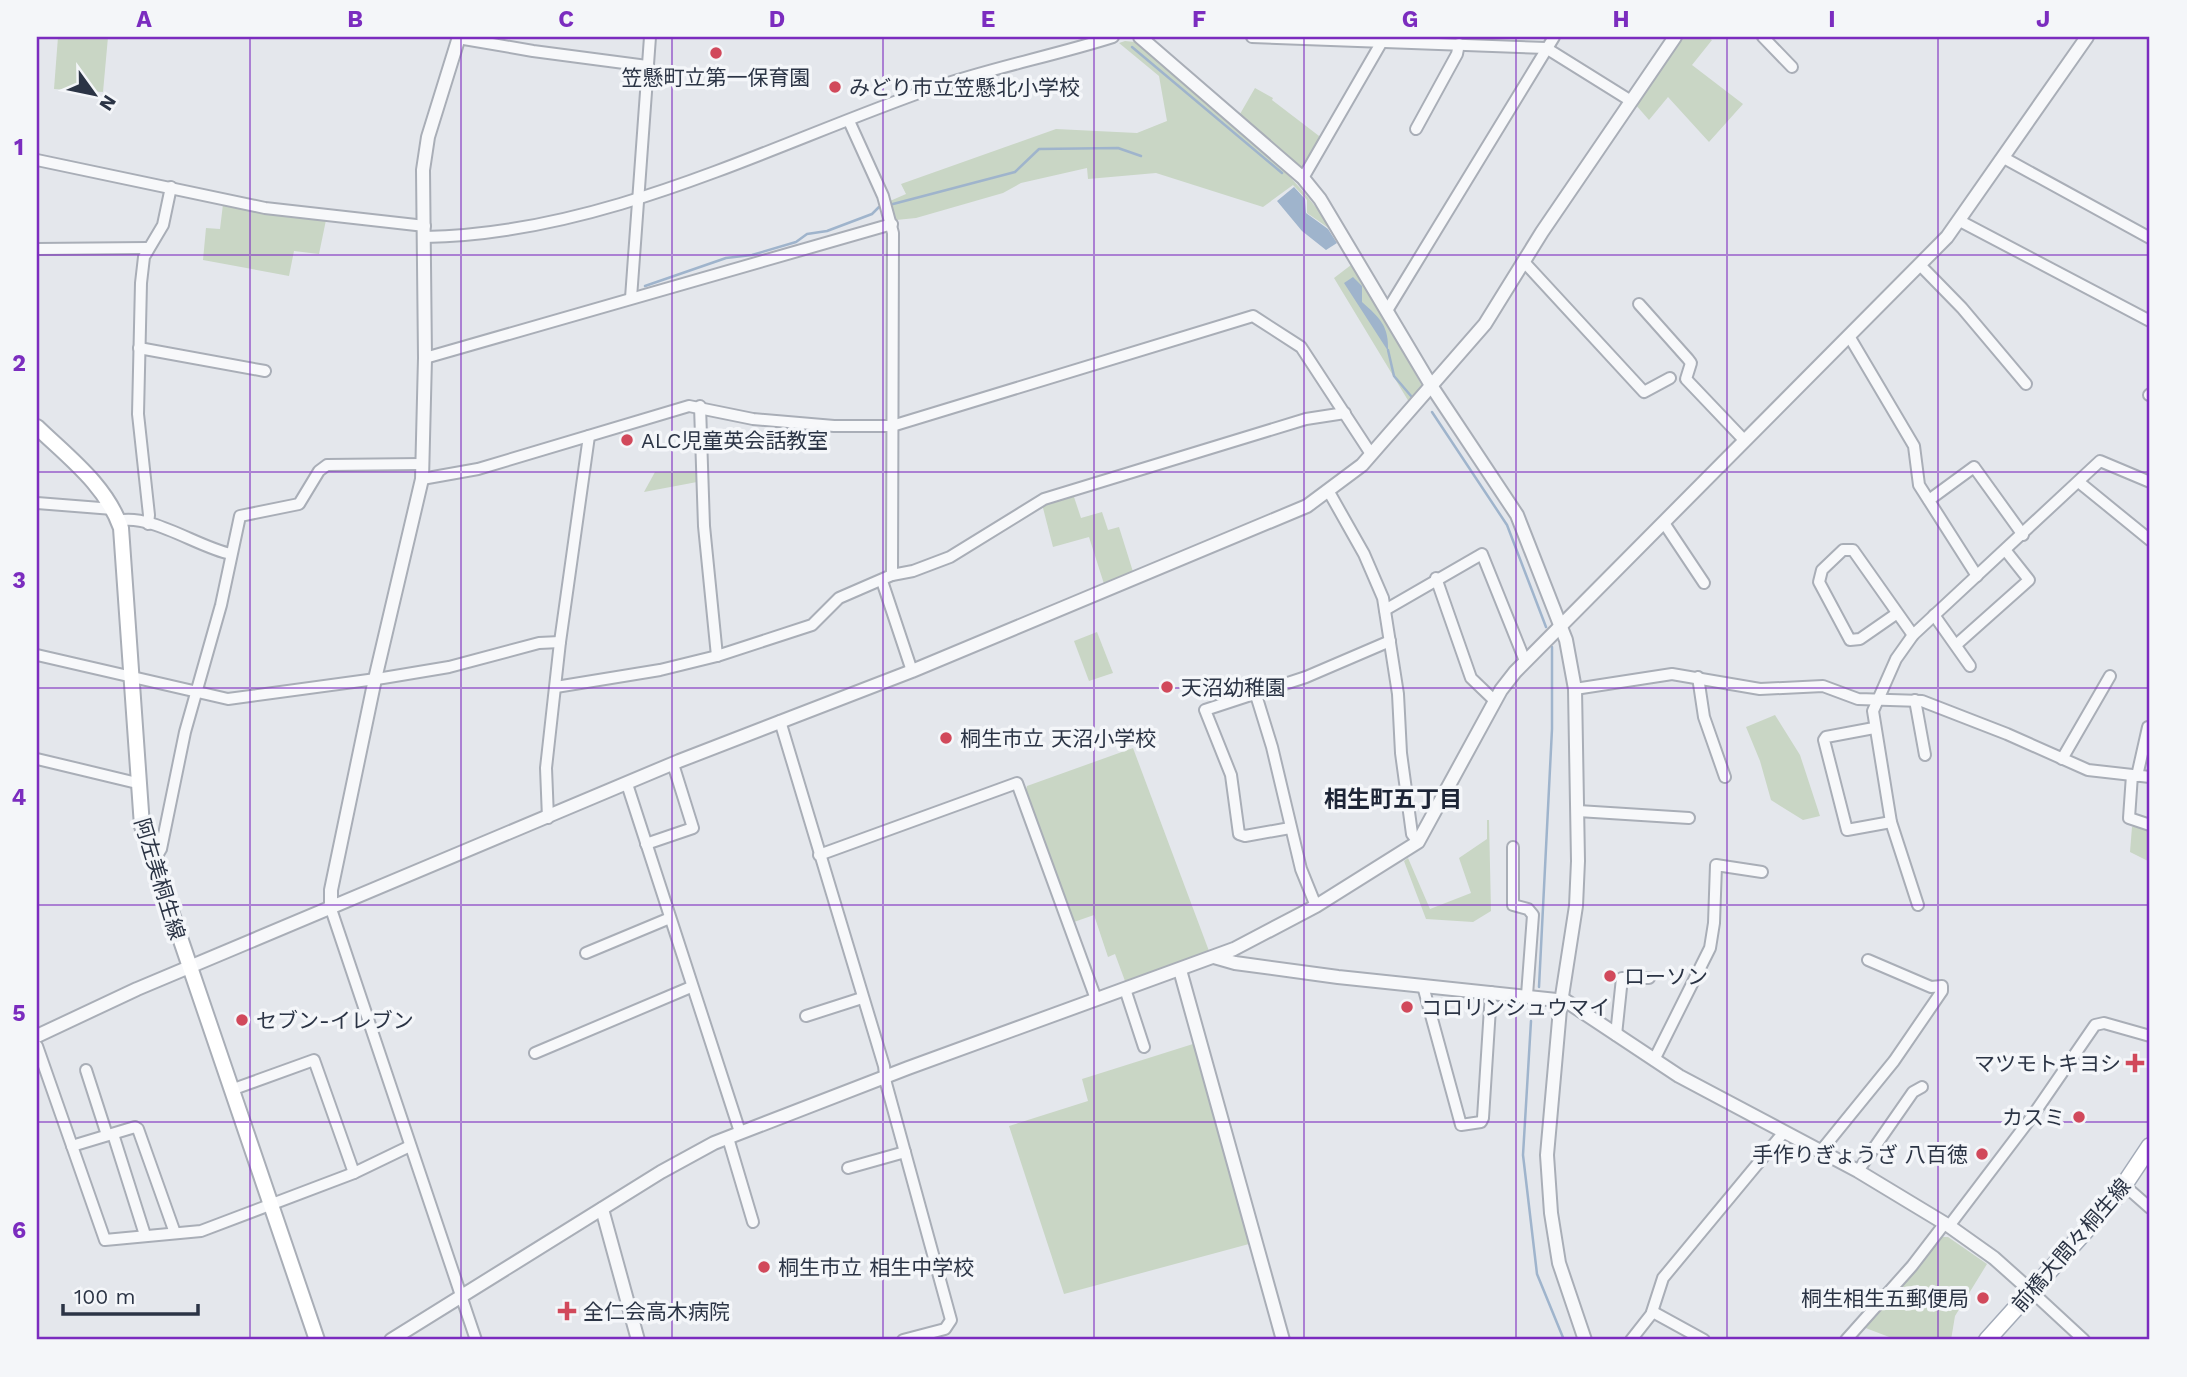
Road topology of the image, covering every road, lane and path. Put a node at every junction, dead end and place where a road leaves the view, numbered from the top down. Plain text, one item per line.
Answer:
1 (458, 37) edge
2 (650, 37) edge
3 (1113, 37) edge
4 (1140, 37) edge
5 (1252, 37) edge
6 (1553, 37) edge
7 (1675, 37) edge
8 (1763, 37) edge
9 (2087, 37) edge
10 (1383, 39) edge
11 (1459, 44) junction
12 (1546, 48) junction
13 (648, 66) junction
14 (1792, 67) dead end
15 (1631, 101) junction
16 (849, 121) junction
17 (1416, 129) dead end
18 (2004, 158) junction
19 (37, 160) edge
20 (1303, 178) junction
21 (171, 187) junction
22 (637, 200) junction
23 (1960, 220) junction
24 (892, 224) junction
25 (425, 232) junction
26 (2150, 239) edge
27 (148, 248) junction
28 (37, 249) edge
29 (1524, 262) junction
30 (1920, 265) junction
31 (631, 298) junction
32 (1639, 304) dead end
33 (1388, 309) junction
34 (2150, 321) edge
35 (1849, 336) junction
36 (139, 348) junction
37 (425, 358) junction
38 (265, 371) dead end
39 (1670, 378) dead end
40 (2026, 384) dead end
41 (1432, 387) junction
42 (699, 407) junction
43 (1345, 413) junction
44 (892, 426) junction
45 (37, 427) edge
46 (589, 436) junction
47 (1745, 441) junction
48 (1371, 454) junction
49 (423, 464) junction
50 (422, 479) junction
51 (2150, 482) edge
52 (2080, 483) junction
53 (1329, 492) junction
54 (1930, 499) junction
55 (37, 503) edge
56 (116, 515) junction
57 (1664, 523) junction
58 (148, 524) junction
59 (2023, 535) junction
60 (2150, 540) edge
61 (2006, 551) junction
62 (231, 554) junction
63 (1977, 576) junction
64 (887, 578) junction
65 (1436, 579) junction
66 (1704, 583) dead end
67 (1385, 610) junction
68 (1896, 614) junction
69 (1934, 615) junction
70 (1561, 626) junction
71 (1913, 635) junction
72 (1390, 641) junction
73 (560, 642) junction
74 (1956, 645) junction
75 (37, 655) edge
76 (717, 656) junction
77 (1525, 661) junction
78 (1970, 666) dead end
79 (912, 671) junction
80 (2110, 676) dead end
81 (1698, 677) junction
82 (131, 678) junction
83 (375, 679) junction
84 (556, 687) junction
85 (1575, 689) junction
86 (196, 692) junction
87 (1256, 695) junction
88 (1877, 700) junction
89 (1915, 700) junction
90 (1495, 701) junction
91 (780, 721) junction
92 (2148, 727) dead end
93 (1874, 728) junction
94 (1926, 755) dead end
95 (37, 759) edge
96 (2062, 759) junction
97 (673, 764) junction
98 (2134, 775) junction
99 (2150, 777) edge
100 (1725, 778) dead end
101 (136, 783) junction
102 (627, 784) junction
103 (1578, 811) junction
104 (548, 818) junction
105 (1689, 818) dead end
106 (1891, 822) junction
107 (2150, 825) edge
108 (1290, 828) junction
109 (1418, 842) junction
110 (646, 844) junction
111 (1513, 847) dead end
112 (819, 855) junction
113 (152, 864) junction
114 (1762, 872) dead end
115 (1918, 905) dead end
116 (1316, 906) junction
117 (331, 909) junction
118 (670, 918) junction
119 (586, 953) dead end
120 (1214, 957) junction
121 (1868, 960) dead end
122 (188, 968) junction
123 (1180, 970) junction
124 (1649, 978) dead end
125 (1423, 986) junction
126 (691, 987) junction
127 (1125, 989) junction
128 (1491, 992) junction
129 (1527, 995) junction
130 (862, 998) junction
131 (1096, 999) junction
132 (1561, 999) junction
133 (806, 1016) dead end
134 (1616, 1035) junction
135 (2150, 1035) edge
136 (37, 1036) edge
137 (37, 1046) edge
138 (1144, 1047) dead end
139 (535, 1053) dead end
140 (1654, 1060) junction
141 (86, 1070) dead end
142 (885, 1077) junction
143 (1922, 1087) dead end
144 (231, 1090) junction
145 (1784, 1132) junction
146 (110, 1135) junction
147 (734, 1135) junction
148 (72, 1146) junction
149 (410, 1146) junction
150 (2150, 1146) edge
151 (905, 1152) junction
152 (1820, 1152) junction
153 (848, 1168) dead end
154 (1858, 1171) junction
155 (354, 1173) junction
156 (2125, 1186) junction
157 (271, 1205) junction
158 (602, 1209) junction
159 (2150, 1209) edge
160 (753, 1222) dead end
161 (1947, 1224) junction
162 (175, 1233) junction
163 (145, 1235) junction
164 (2031, 1291) junction
165 (462, 1295) junction
166 (1652, 1312) junction
167 (317, 1340) edge
168 (391, 1340) edge
169 (476, 1340) edge
170 (638, 1340) edge
171 (903, 1340) edge
172 (1283, 1340) edge
173 (1585, 1340) edge
174 (1631, 1340) edge
175 (1704, 1340) edge
176 (1846, 1340) edge
177 (1987, 1340) edge
178 (2084, 1340) edge

1 - 13 street
1 - 25 street
2 - 13 street
3 - 16 street
4 - 20 street
5 - 10 street
6 - 12 street
7 - 15 street
8 - 14 street
9 - 18 street
10 - 11 street
10 - 20 street
11 - 12 street
11 - 17 street
12 - 15 street
12 - 33 street
13 - 22 street
15 - 29 street
16 - 22 street
16 - 24 street
18 - 23 street
18 - 26 street
19 - 21 street
20 - 33 street
21 - 25 street
21 - 27 street
22 - 25 street
22 - 31 street
23 - 30 street
23 - 34 street
24 - 31 street
24 - 44 street
25 - 37 street
27 - 28 street
27 - 36 street
29 - 39 street
29 - 41 street
30 - 35 street
30 - 40 street
31 - 37 street
32 - 47 street
33 - 41 street
35 - 47 street
35 - 54 street
36 - 38 street
36 - 58 street
37 - 49 street
41 - 48 street
41 - 70 street
42 - 44 street
42 - 46 street
42 - 76 street
43 - 44 street
43 - 48 street
43 - 64 street
44 - 64 street
45 - 56 main road, 阿左美桐生線
46 - 50 street
46 - 73 street
47 - 57 street
48 - 53 street
49 - 50 street
49 - 62 street
50 - 83 street
51 - 52 street
52 - 59 street
52 - 60 street
53 - 67 street
53 - 79 street
54 - 59 street
54 - 63 street
55 - 56 street
56 - 58 street
56 - 82 main road, 阿左美桐生線
57 - 66 street
57 - 70 street
58 - 62 street
59 - 61 street
61 - 63 street
61 - 74 street
62 - 86 street
63 - 69 street
64 - 76 street
64 - 79 street
65 - 67 street
65 - 77 street
65 - 90 street
67 - 72 street
68 - 68 street
68 - 71 street
69 - 71 street
69 - 74 street
70 - 77 street
70 - 85 street
71 - 88 street
72 - 87 street
72 - 109 street
73 - 83 street
73 - 84 street
74 - 78 street
75 - 82 street
76 - 84 street
77 - 90 street
79 - 91 street
80 - 96 street
81 - 85 street
81 - 88 street
81 - 100 street
82 - 86 street
82 - 101 main road, 阿左美桐生線
83 - 86 street
83 - 117 street
84 - 104 street
85 - 103 street
86 - 113 street
87 - 108 street
87 - 108 street
88 - 89 street
88 - 93 street
89 - 94 street
89 - 96 street
90 - 109 street
91 - 97 street
91 - 112 street
92 - 98 street
93 - 106 street
93 - 106 street
95 - 101 street
96 - 98 street
97 - 102 street
97 - 110 street
98 - 99 street
98 - 107 street
101 - 113 main road, 阿左美桐生線
102 - 104 street
102 - 110 street
103 - 105 street
103 - 132 street
104 - 117 street
106 - 115 street
108 - 116 street
109 - 116 street
110 - 118 street
111 - 129 street
112 - 130 street
112 - 131 street
113 - 122 main road, 阿左美桐生線
114 - 140 street
116 - 120 street
117 - 122 street
117 - 149 street
118 - 119 street
118 - 126 street
120 - 123 street
120 - 125 street
121 - 152 street
122 - 136 street
122 - 144 main road, 阿左美桐生線
123 - 127 street
123 - 172 street
124 - 134 street
125 - 128 street
125 - 128 street
126 - 139 street
126 - 147 street
127 - 131 street
127 - 138 street
128 - 129 street
129 - 132 street
130 - 133 street
130 - 142 street
131 - 142 street
132 - 134 street
132 - 173 street
134 - 140 street
135 - 161 street
137 - 148 street
140 - 145 street
141 - 146 street
142 - 147 street
142 - 151 street
143 - 154 street
144 - 155 street
144 - 157 main road, 阿左美桐生線
145 - 152 street
145 - 166 street
146 - 148 street
146 - 162 street
146 - 163 street
147 - 158 street
147 - 160 street
148 - 163 street
149 - 155 street
149 - 165 street
150 - 156 main road, 前橋大間々桐生線
151 - 153 street
151 - 171 street
152 - 154 street
154 - 161 street
155 - 157 street
156 - 159 street
156 - 164 main road, 前橋大間々桐生線
157 - 162 street
157 - 167 main road, 阿左美桐生線
158 - 165 street
158 - 170 street
161 - 164 street
161 - 176 street
162 - 163 street
164 - 177 main road, 前橋大間々桐生線
164 - 178 street
165 - 168 street
165 - 169 street
166 - 174 street
166 - 175 street

